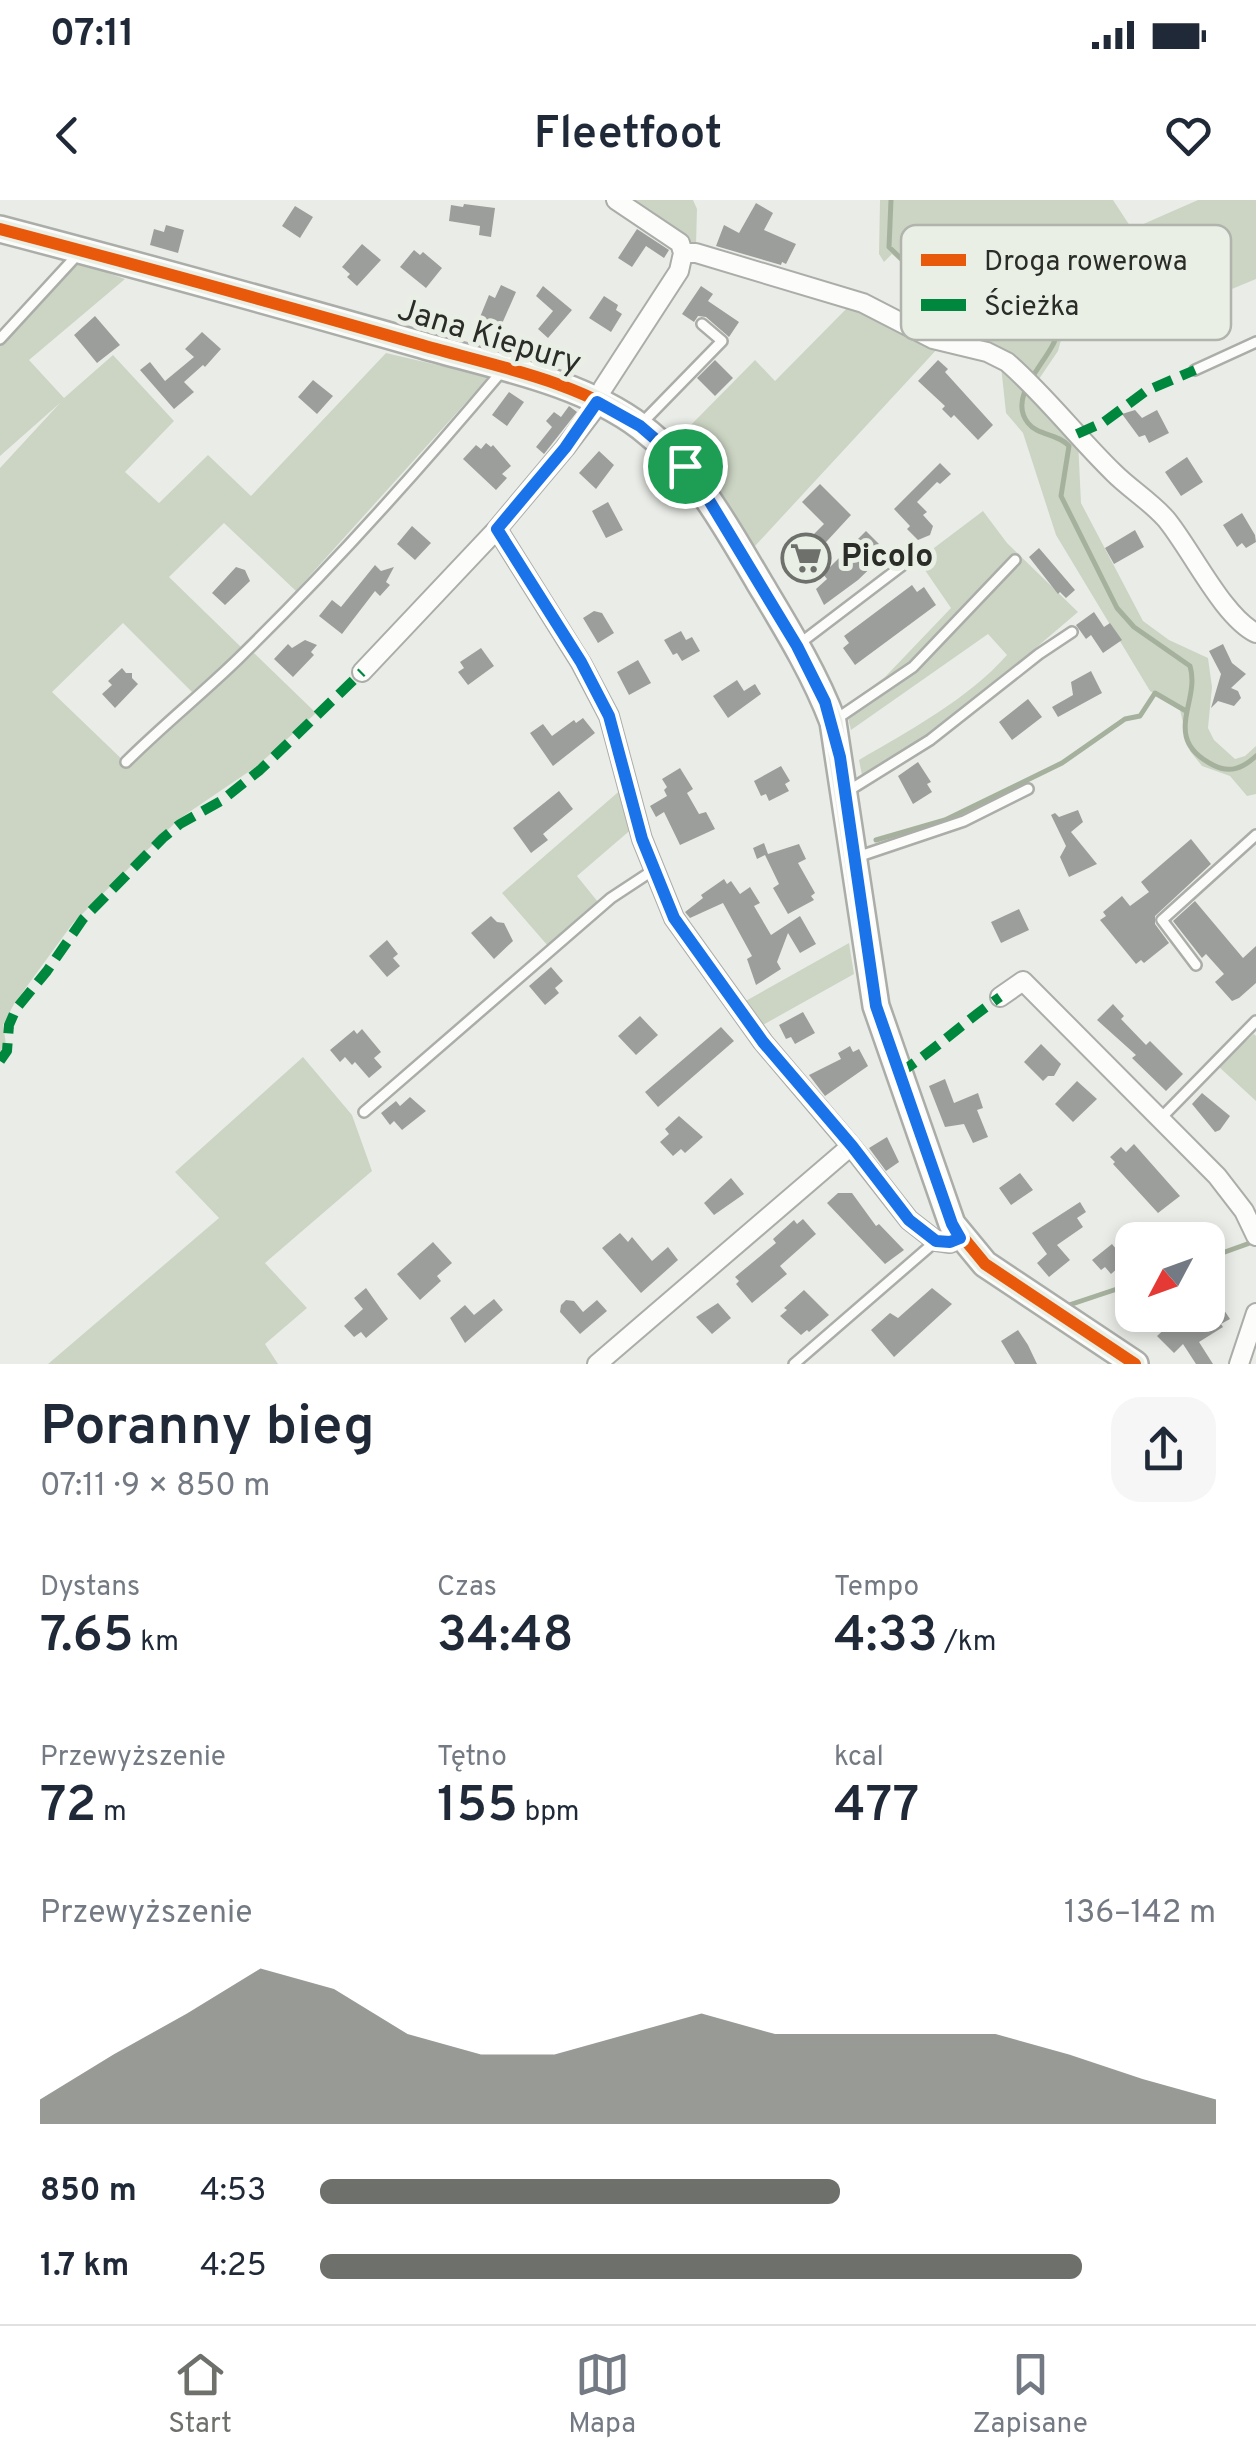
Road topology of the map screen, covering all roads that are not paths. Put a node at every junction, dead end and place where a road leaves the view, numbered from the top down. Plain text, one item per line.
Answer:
1 (616, 200) edge
2 (0, 229) edge
3 (82, 250) junction
4 (683, 252) junction
5 (901, 322) edge
6 (702, 324) dead end
7 (0, 340) edge
8 (941, 340) edge
9 (1256, 342) edge
10 (504, 369) junction
11 (1195, 370) dead end
12 (597, 402) junction
13 (640, 426) junction
14 (497, 529) junction
15 (916, 556) dead end
16 (1015, 560) dead end
17 (1072, 632) dead end
18 (1256, 633) edge
19 (797, 646) junction
20 (362, 672) dead end
21 (833, 722) junction
22 (126, 762) dead end
23 (1028, 790) dead end
24 (846, 793) junction
25 (1256, 835) edge
26 (854, 858) junction
27 (652, 871) junction
28 (1196, 965) dead end
29 (1000, 997) dead end
30 (1256, 1021) edge
31 (364, 1112) dead end
32 (1160, 1118) junction
33 (852, 1146) junction
34 (1256, 1236) edge
35 (948, 1239) junction
36 (1256, 1312) edge
37 (597, 1364) edge
38 (794, 1364) edge
39 (1135, 1364) edge
40 (1239, 1364) edge

1 - 4 street
2 - 3 street, Jana Kiepury
3 - 7 lane
3 - 10 street, Jana Kiepury
4 - 5 street
4 - 12 street
6 - 13 lane
8 - 18 street
9 - 11 lane
10 - 12 street, Jana Kiepury
10 - 22 lane
12 - 13 street, Jana Kiepury
12 - 14 street
13 - 19 street, Jana Kiepury
14 - 20 street
14 - 27 street
15 - 19 lane
16 - 21 lane
17 - 24 lane
19 - 21 street, Jana Kiepury
21 - 24 street, Jana Kiepury
23 - 26 lane
24 - 26 street, Jana Kiepury
25 - 28 lane
26 - 35 street, Jana Kiepury
27 - 31 lane
27 - 33 street
29 - 32 street
30 - 32 lane
32 - 34 street
33 - 35 street
33 - 37 street
35 - 38 lane
35 - 39 street, Jana Kiepury
36 - 40 street

